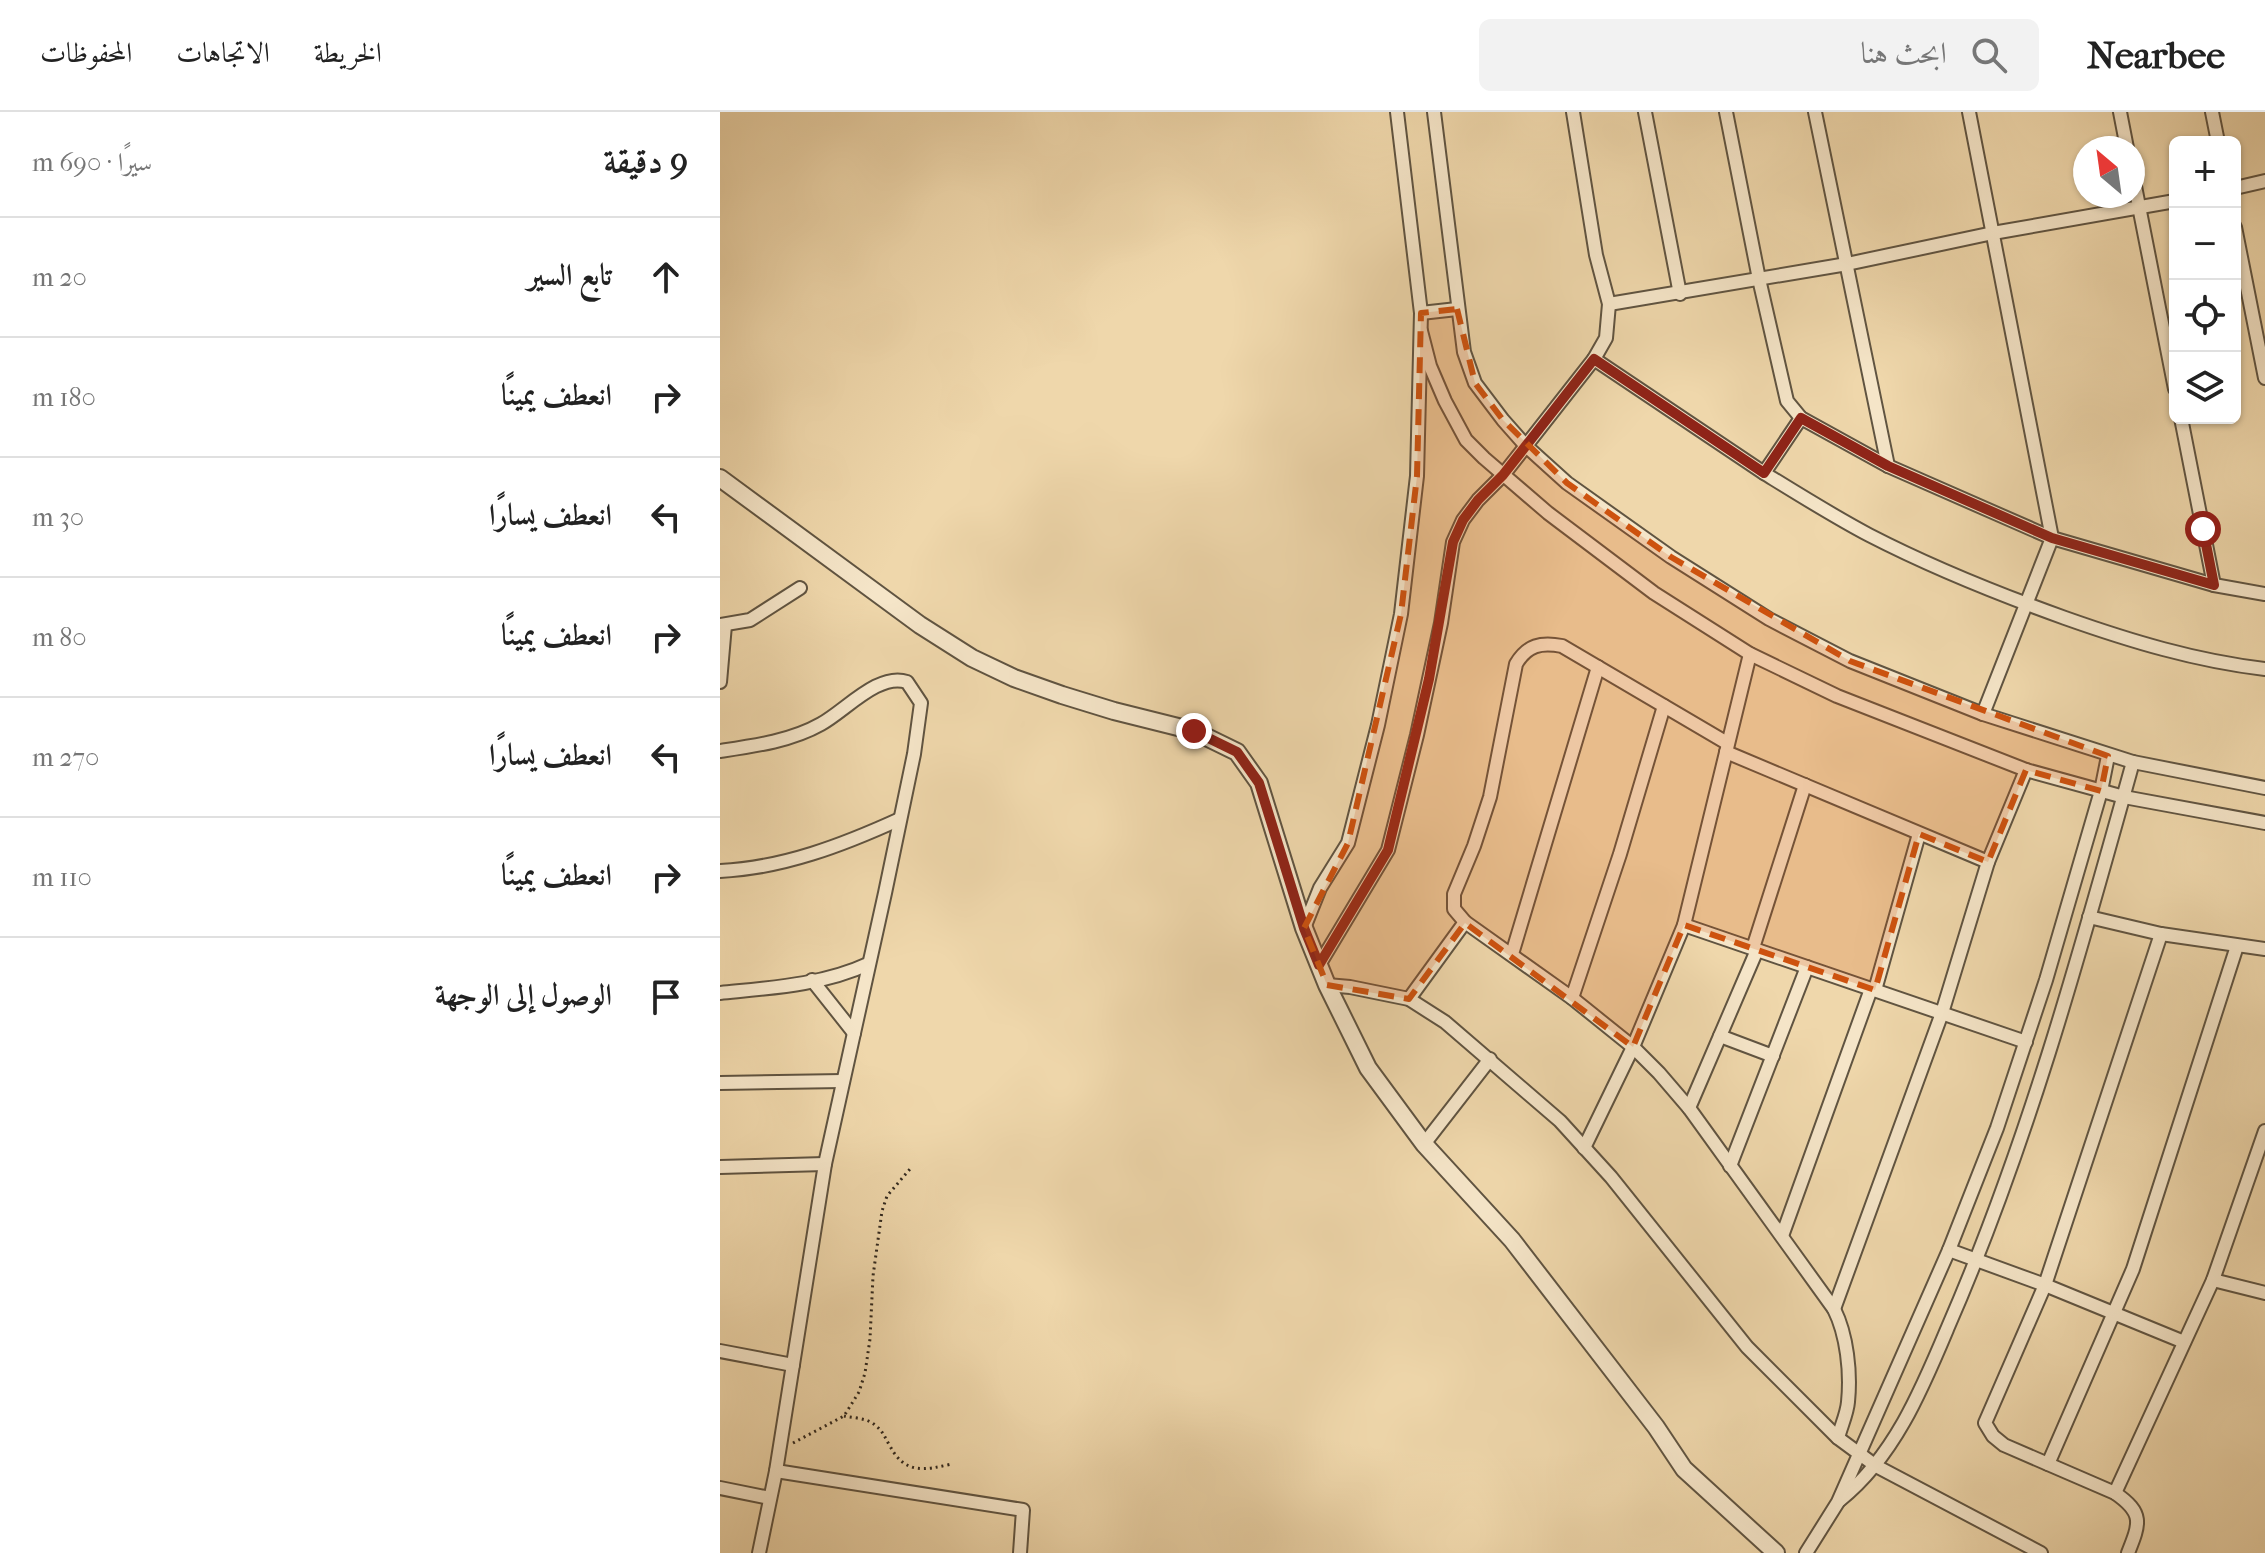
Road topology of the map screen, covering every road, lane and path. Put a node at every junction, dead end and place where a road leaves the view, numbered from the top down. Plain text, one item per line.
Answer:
1 (1397, 112) edge
2 (1434, 112) edge
3 (1573, 112) edge
4 (1645, 112) edge
5 (1726, 112) edge
6 (1815, 112) edge
7 (1969, 112) edge
8 (2120, 112) edge
9 (2212, 112) edge
10 (2125, 136) edge
11 (2217, 136) edge
12 (2265, 181) edge
13 (2241, 187) edge
14 (2169, 202) edge
15 (2145, 207) edge
16 (2139, 208) joint
17 (1993, 233) junction
18 (2241, 257) edge
19 (1847, 264) junction
20 (1759, 279) junction
21 (1680, 294) junction
22 (1609, 304) junction
23 (1457, 309) junction
24 (1421, 313) junction
25 (1421, 331) junction
26 (1594, 359) junction
27 (2169, 359) edge
28 (2265, 378) edge
29 (1801, 418) junction
30 (2182, 424) edge
31 (1526, 446) junction
32 (1888, 466) junction
33 (1764, 473) junction
34 (1503, 475) junction
35 (720, 478) edge
36 (2052, 538) junction
37 (2214, 585) junction
38 (800, 588) dead end
39 (2265, 594) edge
40 (2027, 604) junction
41 (722, 625) edge
42 (1750, 654) junction
43 (1598, 667) junction
44 (2265, 669) edge
45 (720, 682) edge
46 (1664, 706) junction
47 (1983, 714) junction
48 (1726, 748) junction
49 (720, 751) edge
50 (2108, 756) junction
51 (2133, 762) junction
52 (2026, 770) junction
53 (1805, 785) junction
54 (2265, 788) edge
55 (2101, 791) junction
56 (2124, 797) junction
57 (900, 819) junction
58 (2265, 823) edge
59 (1919, 834) junction
60 (1988, 862) junction
61 (720, 871) edge
62 (2089, 917) junction
63 (1465, 922) junction
64 (1684, 925) junction
65 (1304, 928) junction
66 (2161, 934) junction
67 (2237, 946) junction
68 (1755, 949) junction
69 (2265, 949) edge
70 (1512, 954) junction
71 (868, 964) junction
72 (1319, 965) junction
73 (1807, 967) junction
74 (812, 980) junction
75 (1327, 985) junction
76 (1873, 990) junction
77 (720, 993) edge
78 (1572, 998) junction
79 (1409, 999) junction
80 (1942, 1013) junction
81 (854, 1033) junction
82 (1720, 1036) junction
83 (2026, 1042) junction
84 (1633, 1047) junction
85 (1773, 1056) junction
86 (1490, 1059) junction
87 (2017, 1069) junction
88 (2040, 1075) junction
89 (843, 1081) junction
90 (720, 1083) edge
91 (1689, 1108) junction
92 (2265, 1131) edge
93 (1424, 1144) junction
94 (1584, 1148) junction
95 (825, 1164) junction
96 (1730, 1166) junction
97 (720, 1167) edge
98 (910, 1169) dead end
99 (1782, 1236) junction
100 (1949, 1250) junction
101 (1978, 1259) junction
102 (2213, 1280) junction
103 (2045, 1285) junction
104 (2265, 1293) edge
105 (1834, 1309) junction
106 (2114, 1314) junction
107 (2184, 1342) junction
108 (720, 1351) edge
109 (793, 1365) junction
110 (844, 1416) junction
111 (1838, 1438) junction
112 (779, 1449) junction
113 (1858, 1455) junction
114 (952, 1464) dead end
115 (2048, 1464) junction
116 (1876, 1466) junction
117 (776, 1471) junction
118 (720, 1488) edge
119 (2115, 1493) junction
120 (770, 1498) junction
121 (1838, 1502) junction
122 (759, 1553) edge
123 (1020, 1553) edge
124 (1776, 1553) edge
125 (1806, 1553) edge
126 (2041, 1553) edge
127 (2128, 1553) edge

1 - 24 street
2 - 23 street
3 - 22 street
4 - 21 street
5 - 20 street
6 - 19 street
7 - 17 street
8 - 10 street
9 - 11 street
12 - 13 street
14 - 15 street
16 - 17 street
16 - 27 street
17 - 19 street
17 - 36 street
18 - 28 street
19 - 20 street
19 - 32 street
20 - 21 street
20 - 29 street
21 - 22 street
22 - 26 street
23 - 24 street
23 - 31 street
24 - 25 street
25 - 34 street
25 - 65 street
26 - 31 street
26 - 33 street
29 - 32 street
29 - 33 street
30 - 37 street
31 - 34 street
31 - 47 street
32 - 36 street
33 - 40 street
34 - 42 street
34 - 72 street
35 - 65 street
36 - 37 street
36 - 40 street
37 - 39 street
38 - 41 street
40 - 44 street
40 - 47 street
41 - 45 street
42 - 48 street
42 - 52 street
43 - 46 street
43 - 63 street
43 - 70 street
46 - 48 street
46 - 78 street
47 - 50 street
48 - 53 street
48 - 64 street
49 - 57 street
50 - 51 street
50 - 55 street
51 - 54 street
51 - 56 street
52 - 55 street
52 - 60 street
53 - 59 street
53 - 68 street
55 - 56 street
55 - 83 street
56 - 58 street
56 - 62 street
57 - 61 street
57 - 71 street
59 - 60 street
59 - 76 street
60 - 80 street
62 - 66 street
62 - 88 street
63 - 70 street
63 - 79 street
64 - 68 street
64 - 84 street
65 - 72 street
66 - 67 street
66 - 103 street
67 - 69 street
67 - 106 street
68 - 73 street
68 - 82 street
70 - 78 street
71 - 74 street
71 - 81 street
72 - 75 street
73 - 76 street
73 - 85 street
74 - 77 street
74 - 81 street
75 - 79 street
75 - 93 street
76 - 80 street
76 - 99 street
78 - 84 street
79 - 86 street
80 - 83 street
80 - 105 street
81 - 89 street
82 - 85 street
82 - 91 street
83 - 87 street
84 - 91 street
84 - 94 street
85 - 96 street
86 - 93 street
86 - 94 street
87 - 88 street
87 - 100 street
88 - 101 street
89 - 90 street
89 - 95 street
91 - 96 street
92 - 102 street
93 - 124 street
94 - 111 street
95 - 97 street
95 - 109 street
96 - 99 street
98 - 110 path
99 - 105 street
100 - 101 street
100 - 113 street
101 - 103 street
101 - 116 street
102 - 104 street
102 - 107 street
103 - 106 street
103 - 115 street
105 - 111 street
106 - 107 street
106 - 115 street
107 - 119 street
108 - 109 street
109 - 112 street
110 - 112 path
110 - 114 path
111 - 113 street
112 - 117 street
113 - 116 street
113 - 121 street
115 - 119 street
116 - 121 street
116 - 126 street
117 - 120 street
117 - 123 street
118 - 120 street
119 - 127 street
120 - 122 street
121 - 125 street

